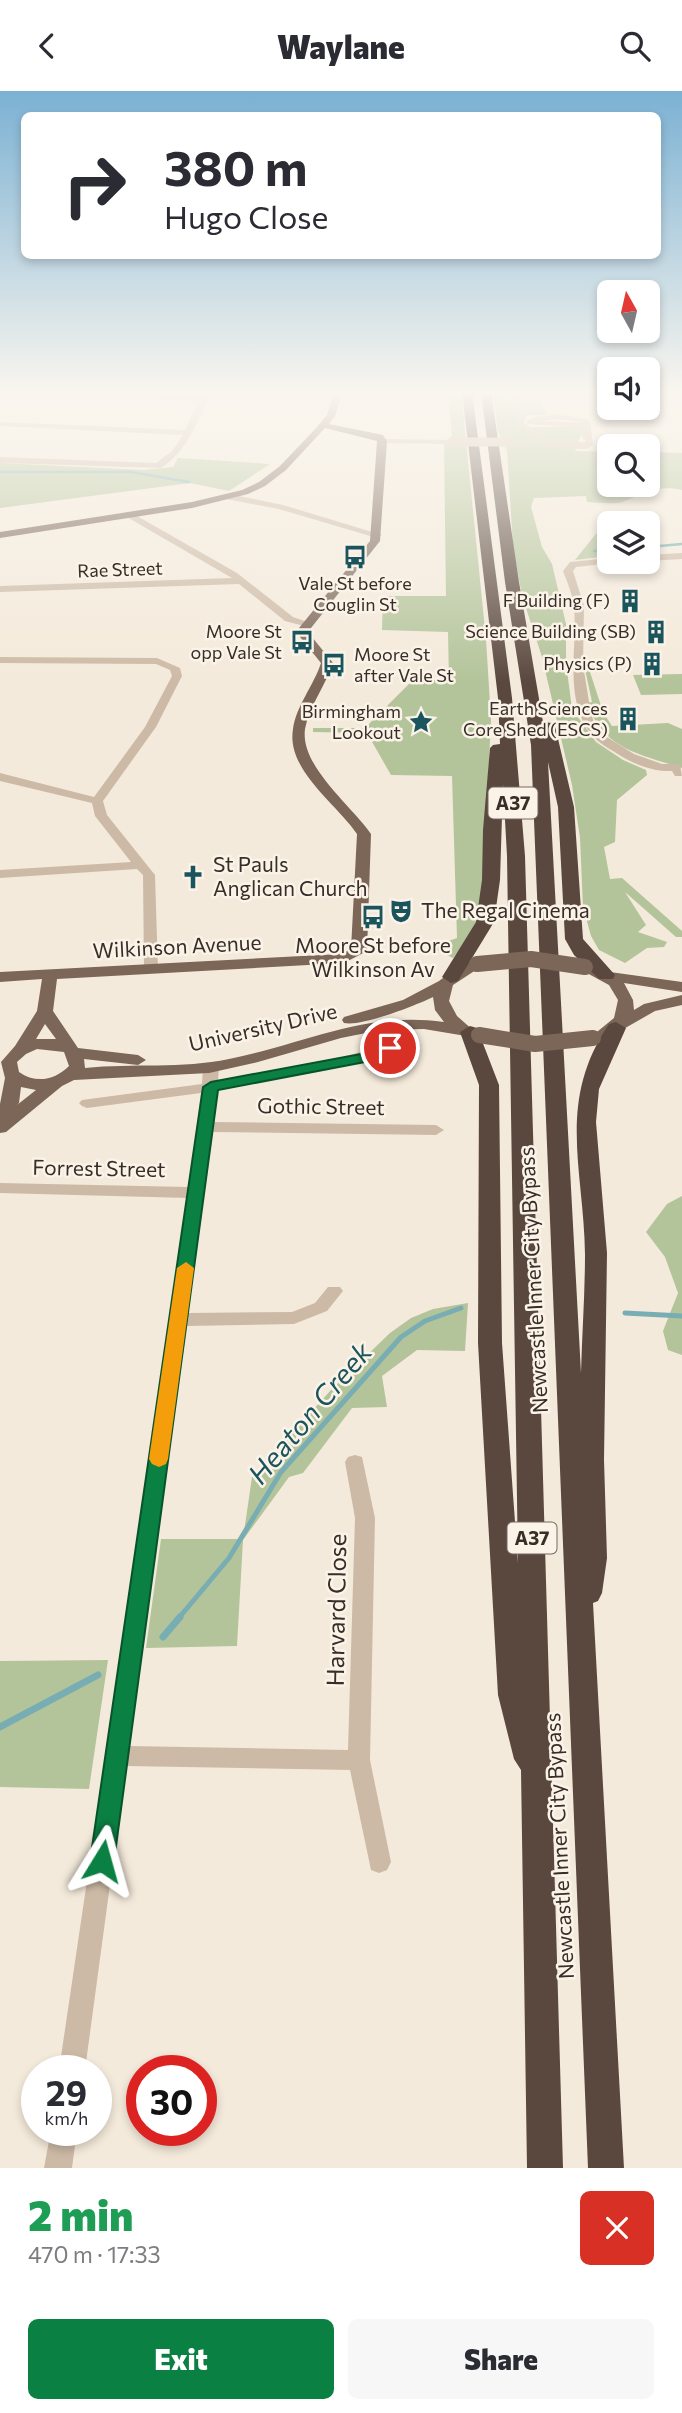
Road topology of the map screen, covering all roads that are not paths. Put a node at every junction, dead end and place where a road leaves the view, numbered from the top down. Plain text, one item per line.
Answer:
1 (249, 489) edge
2 (379, 489) edge
3 (477, 489) edge
4 (500, 489) edge
5 (229, 497) junction
6 (130, 515) junction
7 (0, 535) edge
8 (377, 535) junction
9 (682, 555) edge
10 (660, 557) edge
11 (597, 562) edge
12 (242, 581) junction
13 (0, 589) edge
14 (307, 630) junction
15 (524, 655) junction
16 (0, 660) edge
17 (14, 661) junction
18 (0, 669) edge
19 (505, 698) junction
20 (681, 773) edge
21 (0, 777) edge
22 (97, 801) junction
23 (140, 865) junction
24 (0, 874) edge
25 (151, 969) junction
26 (50, 975) junction
27 (607, 975) junction
28 (0, 977) edge
29 (447, 981) junction
30 (682, 987) edge
31 (682, 1000) edge
32 (45, 1011) junction
33 (618, 1026) junction
34 (472, 1032) junction
35 (390, 1048) dead end
36 (22, 1049) junction
37 (72, 1051) junction
38 (14, 1077) junction
39 (211, 1077) junction
40 (64, 1078) junction
41 (87, 1103) dead end
42 (0, 1114) edge
43 (206, 1127) junction
44 (0, 1128) edge
45 (436, 1130) dead end
46 (0, 1188) edge
47 (197, 1193) junction
48 (334, 1291) dead end
49 (178, 1320) junction
50 (355, 1462) dead end
51 (581, 1643) junction
52 (117, 1756) junction
53 (359, 1760) junction
54 (538, 1799) junction
55 (379, 1862) dead end
56 (74, 2055) edge
57 (61, 2146) edge
58 (58, 2168) edge
59 (545, 2168) edge
60 (606, 2168) edge

1 - 5 main road
2 - 8 main road
3 - 19 highway, Newcastle Inner City Bypass / A37
4 - 15 highway, Newcastle Inner City Bypass / A37
5 - 6 main road
5 - 8 street
6 - 7 main road
6 - 12 street
8 - 14 main road
9 - 10 street
11 - 20 street
12 - 13 street, Rae Street
12 - 14 street
14 - 25 main road, Wilkinson Avenue
15 - 27 highway
15 - 51 highway, Newcastle Inner City Bypass / A37
16 - 17 street
17 - 18 street
17 - 22 street
19 - 29 highway
19 - 54 highway, Newcastle Inner City Bypass / A37
21 - 22 street
22 - 23 street
23 - 24 street
23 - 25 street
25 - 26 main road, Wilkinson Avenue
26 - 28 main road, Wilkinson Avenue
26 - 32 main road
27 - 29 main road, University Drive, bridge
27 - 30 main road
27 - 33 main road
29 - 34 main road
29 - 37 main road, University Drive
31 - 33 main road
32 - 36 main road
32 - 37 main road
33 - 34 main road, University Drive, bridge
33 - 51 highway
34 - 39 main road, University Drive
34 - 54 highway
35 - 39 street
36 - 37 main road, University Drive
36 - 38 main road
37 - 40 main road
38 - 40 main road, University Drive
38 - 42 main road
39 - 40 main road, University Drive
39 - 41 street
39 - 43 street
40 - 44 main road
43 - 45 street, Gothic Street
43 - 47 street
46 - 47 street, Forrest Street
47 - 49 street
48 - 49 street
49 - 52 street
50 - 53 street, Harvard Close
51 - 60 highway, Newcastle Inner City Bypass / A37
52 - 53 street
52 - 56 street
53 - 55 street, Harvard Close
54 - 59 highway, Newcastle Inner City Bypass / A37
57 - 58 street

